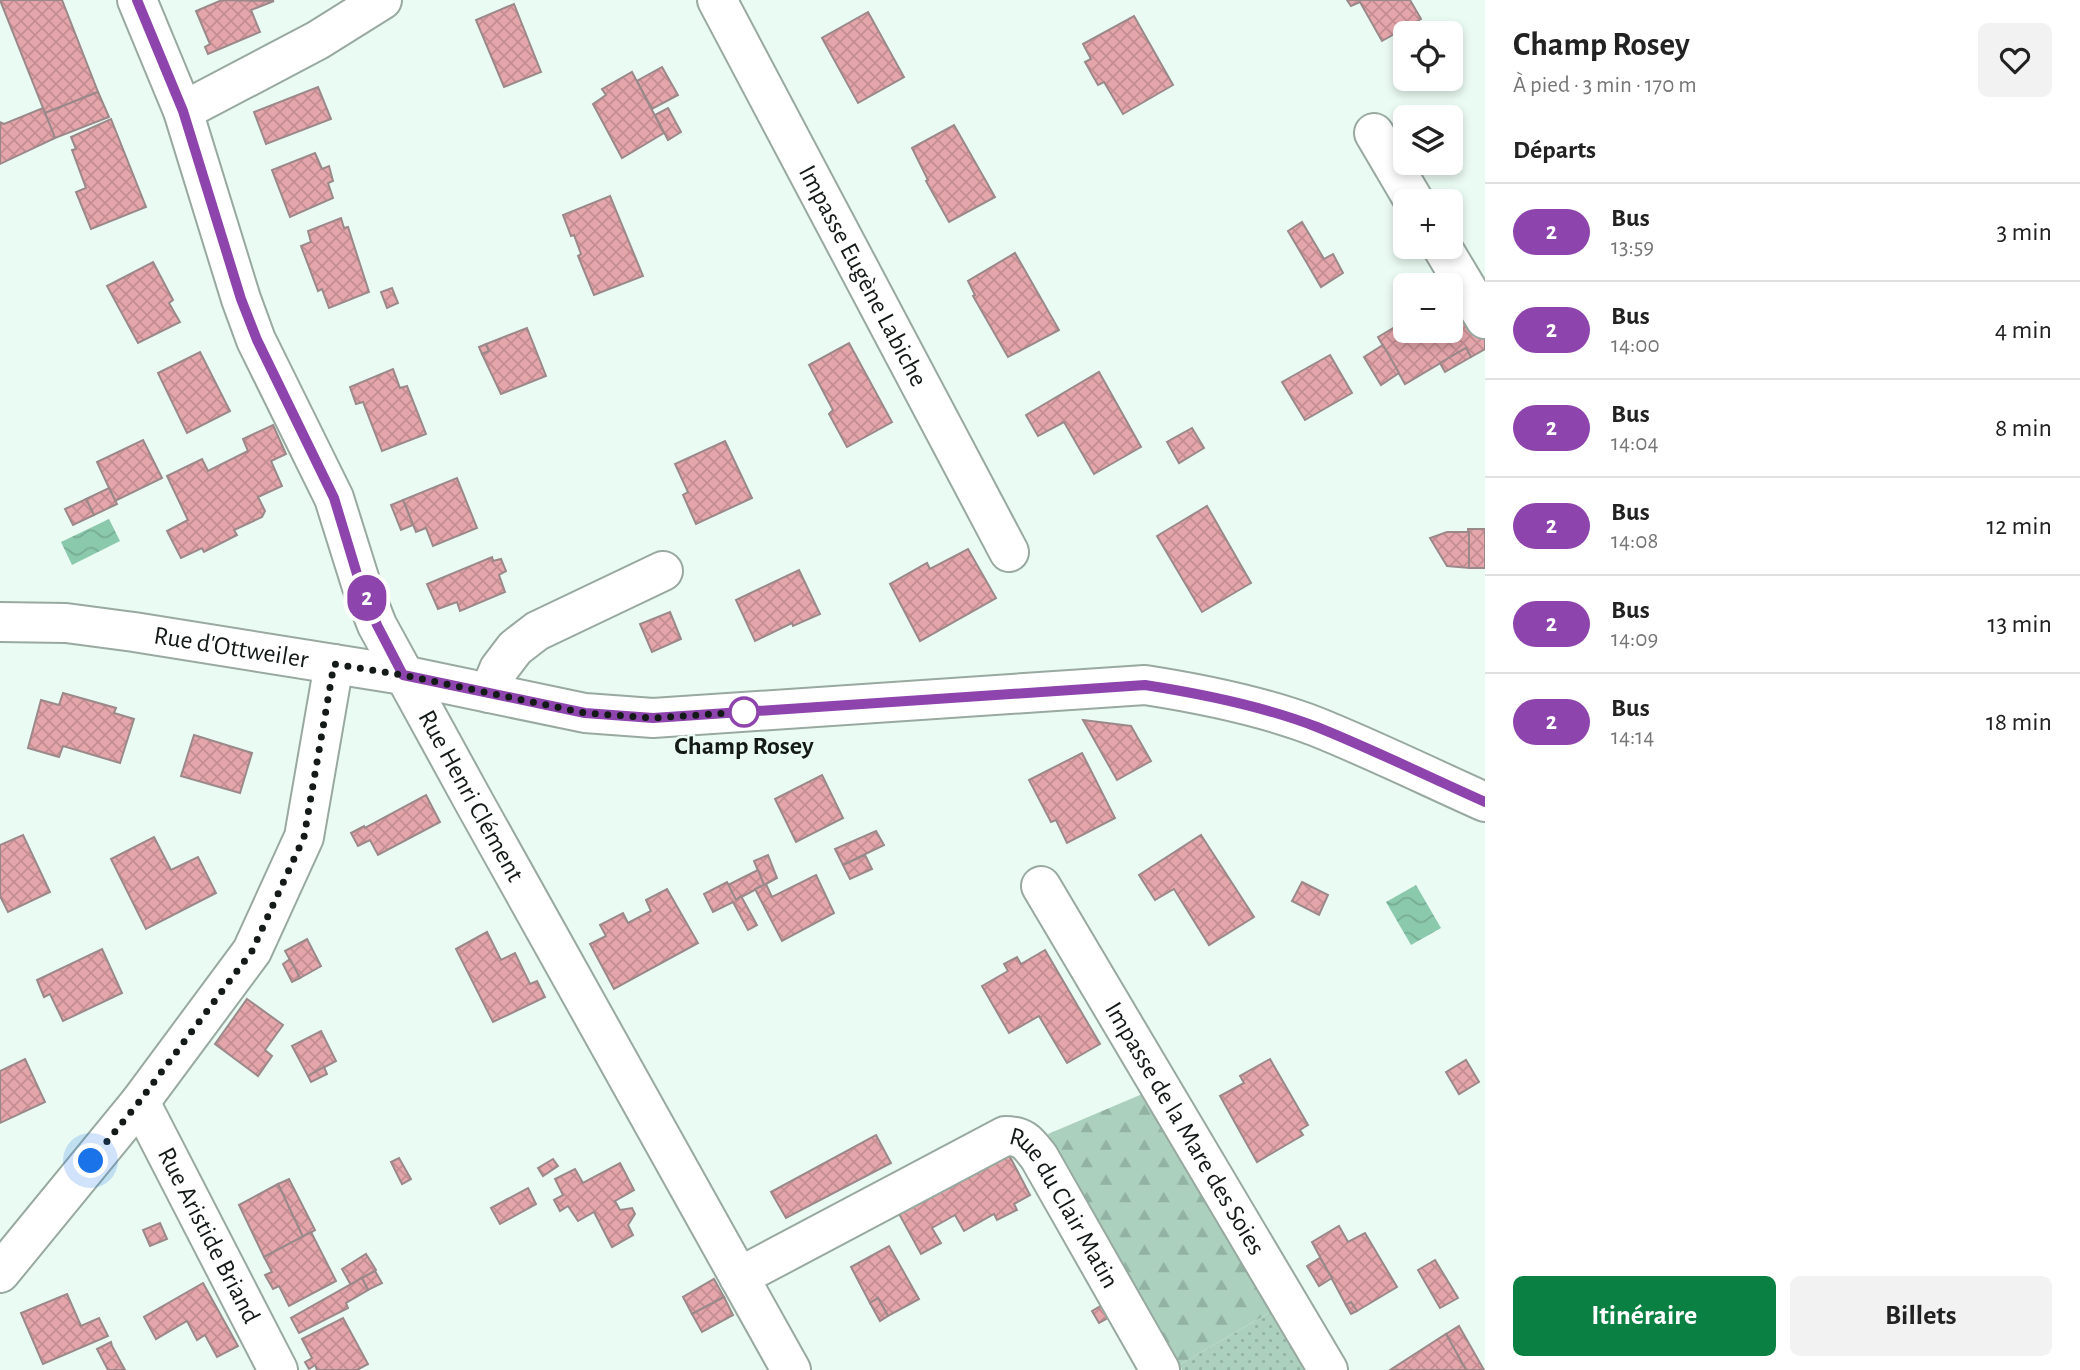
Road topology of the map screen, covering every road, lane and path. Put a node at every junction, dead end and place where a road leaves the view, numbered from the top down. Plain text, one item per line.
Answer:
1 (137, 0) edge
2 (382, 0) edge
3 (717, 0) edge
4 (183, 111) junction
5 (1374, 134) dead end
6 (1407, 189) edge
7 (1449, 259) edge
8 (1485, 319) edge
9 (1009, 552) dead end
10 (663, 571) dead end
11 (0, 622) edge
12 (334, 664) junction
13 (403, 675) junction
14 (489, 693) junction
15 (1485, 802) edge
16 (1041, 886) dead end
17 (139, 1102) junction
18 (0, 1273) edge
19 (739, 1277) junction
20 (278, 1370) edge
21 (791, 1370) edge
22 (1160, 1370) edge
23 (1328, 1370) edge

1 - 4 street, Rue Henri Clément
2 - 4 street
3 - 9 street, Impasse Eugène Labiche
4 - 13 street, Rue Henri Clément
5 - 6 street
7 - 8 street
10 - 14 street
11 - 12 street, Rue d'Ottweiler
12 - 13 street, Rue d'Ottweiler
12 - 17 street
13 - 14 street, Rue d'Ottweiler
13 - 19 street, Rue Henri Clément
14 - 15 street, Rue d'Ottweiler
16 - 23 street, Impasse de la Mare des Soies
17 - 18 street
17 - 20 street, Rue Aristide Briand
19 - 21 street, Rue Henri Clément
19 - 22 street, Rue du Clair Matin

